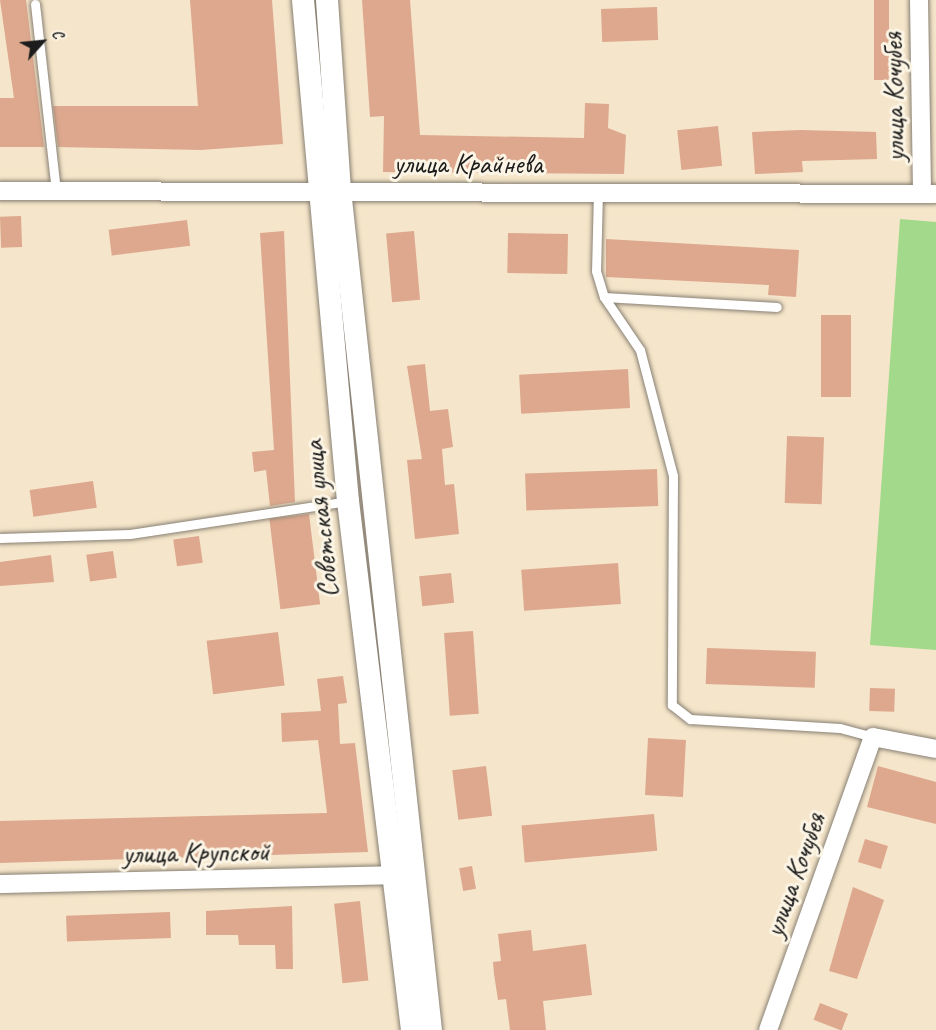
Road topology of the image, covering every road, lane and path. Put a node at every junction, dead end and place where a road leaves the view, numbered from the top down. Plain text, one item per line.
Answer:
1 (303, 0) edge
2 (327, 0) edge
3 (919, 0) edge
4 (35, 4) dead end
5 (317, 190) junction
6 (340, 190) junction
7 (0, 191) edge
8 (598, 191) junction
9 (56, 192) junction
10 (929, 194) edge
11 (604, 297) junction
12 (777, 307) dead end
13 (348, 501) junction
14 (0, 538) edge
15 (873, 737) junction
16 (936, 749) edge
17 (393, 875) junction
18 (0, 884) edge
19 (412, 1030) edge
20 (430, 1030) edge
21 (768, 1030) edge

1 - 5 street, Советская улица
2 - 6 street, Советская улица
3 - 10 street, улица Кочубея
4 - 9 lane
5 - 6 street, улица Крайнева
5 - 9 street, улица Крайнева
5 - 13 street, Советская улица
6 - 8 street, улица Крайнева
6 - 20 street, Советская улица
7 - 9 street, улица Крайнева
8 - 10 street, улица Крайнева
8 - 11 lane
11 - 12 lane
11 - 15 lane
13 - 14 lane
13 - 17 street, Советская улица
15 - 16 street
15 - 21 street, улица Кочубея
17 - 18 street, улица Крупской
17 - 19 street, Советская улица

